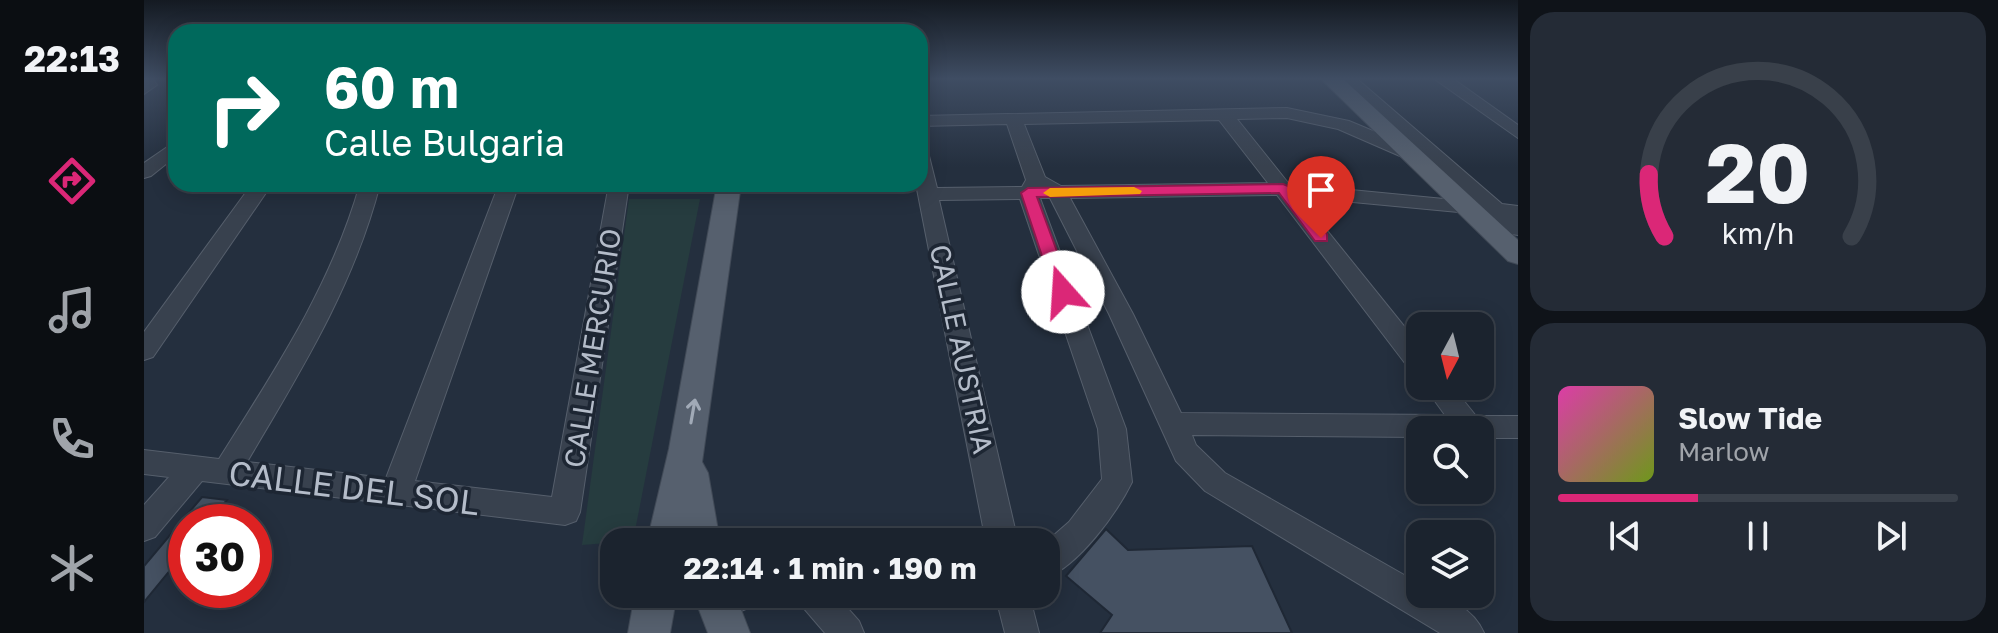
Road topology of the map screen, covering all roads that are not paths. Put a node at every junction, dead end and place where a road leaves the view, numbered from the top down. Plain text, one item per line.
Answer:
1 (1361, 108) edge
2 (1382, 108) edge
3 (1482, 108) edge
4 (1224, 114) junction
5 (1013, 118) junction
6 (928, 121) edge
7 (1518, 133) edge
8 (1407, 152) junction
9 (168, 156) edge
10 (144, 172) edge
11 (1040, 189) junction
12 (1283, 189) junction
13 (256, 192) edge
14 (368, 192) edge
15 (506, 192) edge
16 (618, 192) edge
17 (728, 192) edge
18 (928, 194) joint
19 (1469, 208) junction
20 (1508, 212) edge
21 (1518, 229) edge
22 (1518, 255) edge
23 (1406, 346) edge
24 (144, 351) edge
25 (1448, 400) edge
26 (1461, 416) edge
27 (1171, 424) junction
28 (1518, 427) edge
29 (1406, 428) edge
30 (1494, 428) edge
31 (687, 449) junction
32 (144, 462) edge
33 (195, 468) junction
34 (226, 472) junction
35 (396, 492) junction
36 (565, 512) joint
37 (144, 527) edge
38 (670, 528) edge
39 (698, 528) edge
40 (999, 528) edge
41 (1060, 550) edge
42 (653, 608) edge
43 (825, 608) edge
44 (1016, 608) edge
45 (649, 633) edge
46 (847, 633) edge
47 (1022, 633) edge
48 (1467, 633) edge

1 - 8 main road
2 - 20 street
3 - 7 street
4 - 5 street
4 - 8 street
4 - 12 street
5 - 6 street
5 - 11 street
8 - 19 main road
9 - 10 street
11 - 12 street
11 - 18 street
11 - 27 street
11 - 41 street
12 - 19 street
12 - 23 street
13 - 24 street
14 - 34 street
15 - 35 street
16 - 36 street, CALLE MERCURIO
31 -> 17 main road
18 - 40 street, CALLE AUSTRIA
19 - 20 street
19 - 22 main road
20 - 21 street
25 - 26 street
27 - 29 street
27 - 48 street
28 - 30 street
31 - 38 main road
31 - 39 main road
32 - 33 street, CALLE DEL SOL
33 - 34 street, CALLE DEL SOL
33 - 37 street
34 - 35 street, CALLE DEL SOL
35 - 36 street, CALLE DEL SOL
42 - 45 main road
43 - 46 street
44 - 47 street

